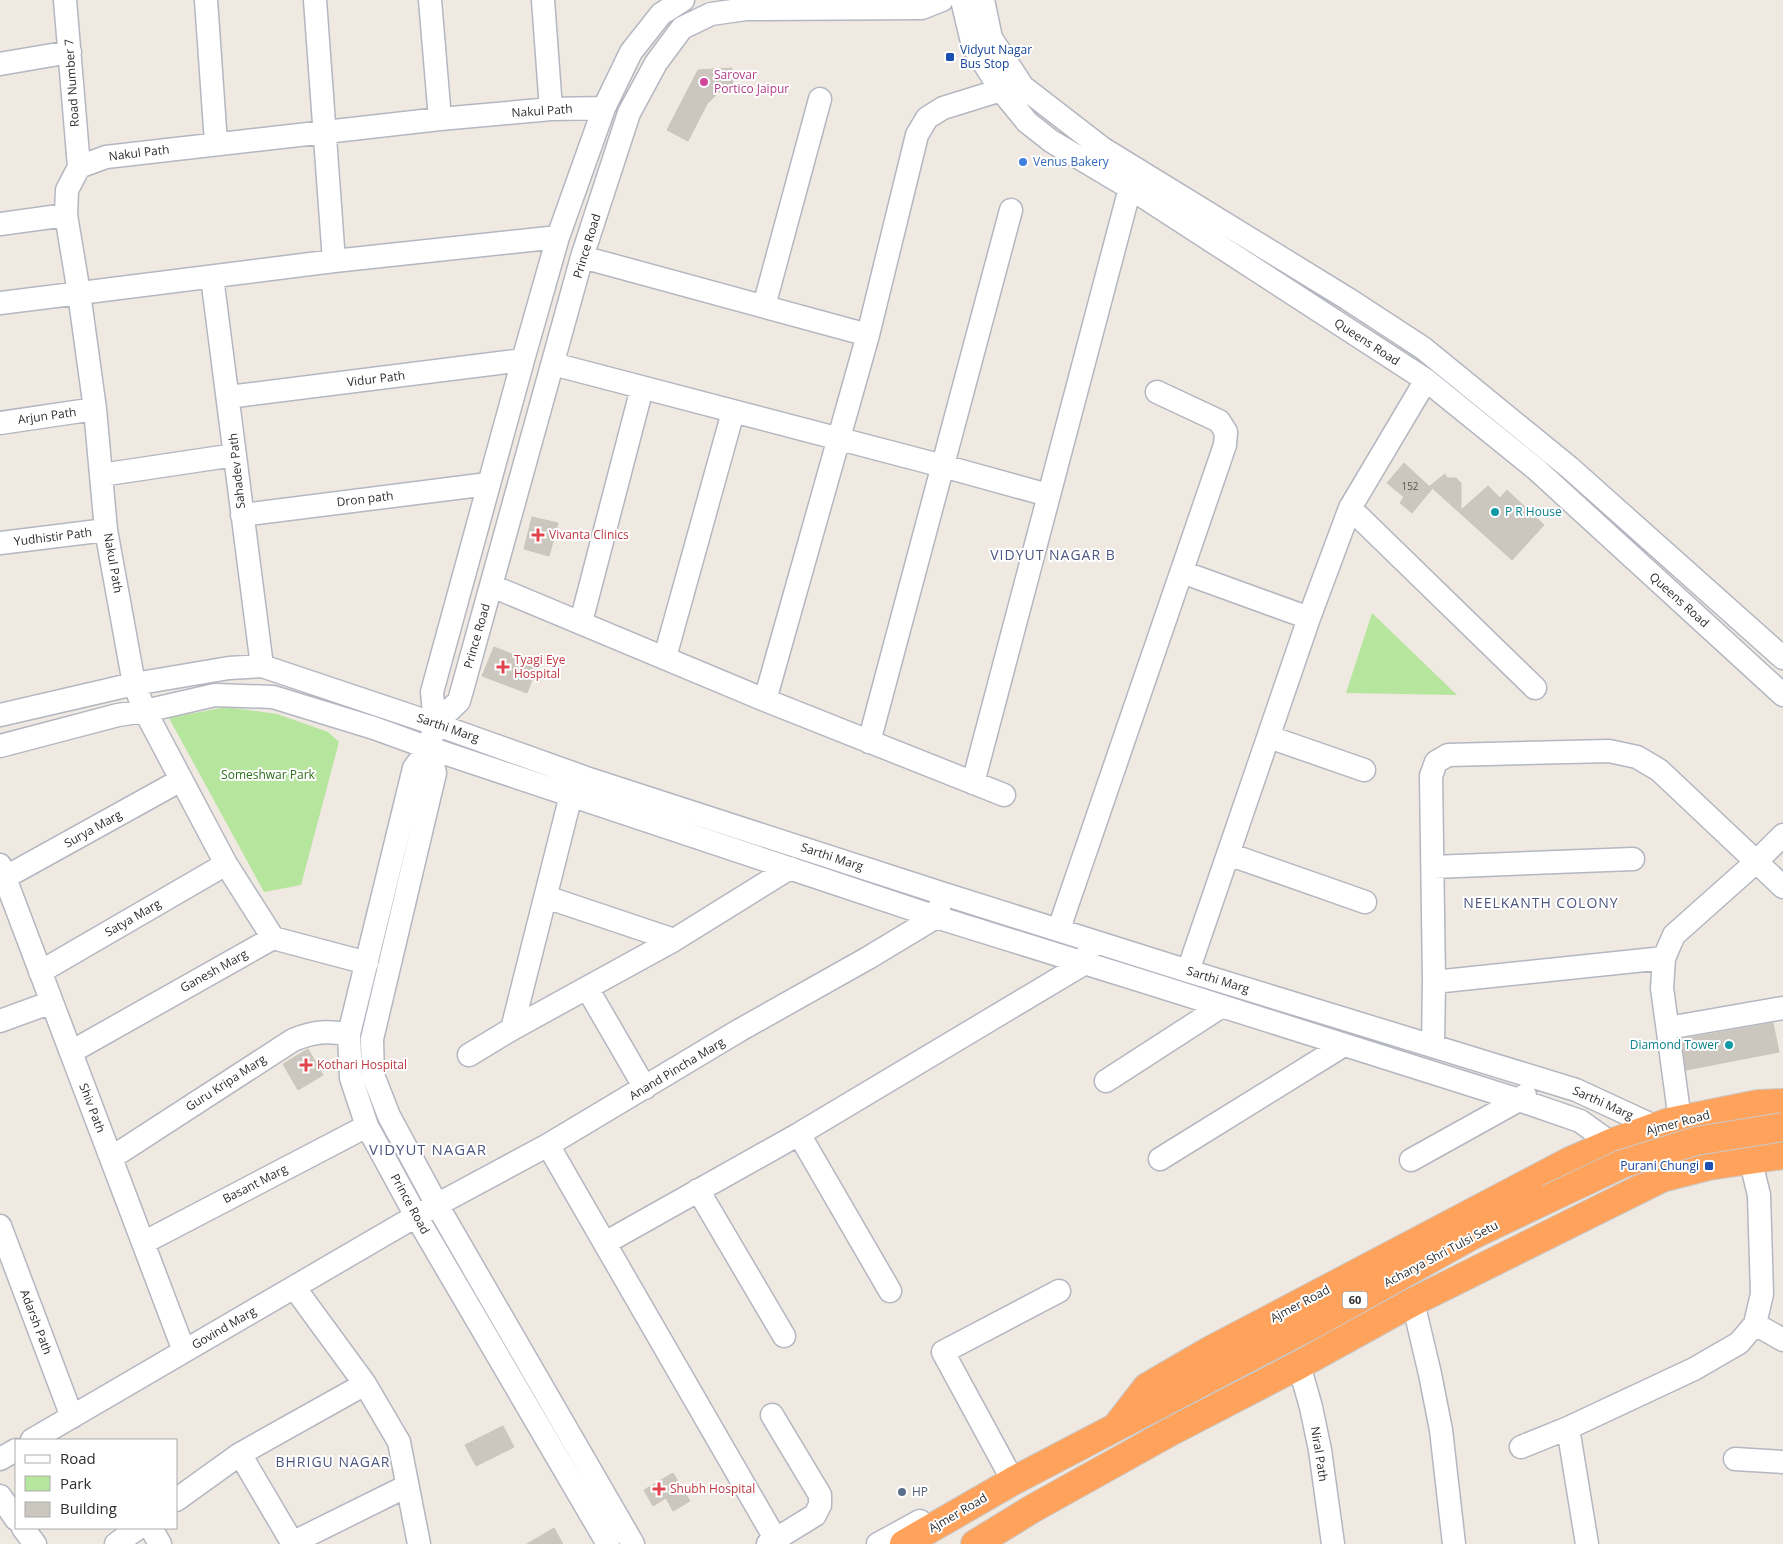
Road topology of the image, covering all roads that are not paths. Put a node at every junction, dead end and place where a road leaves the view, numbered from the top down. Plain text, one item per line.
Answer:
1 (65, 0) edge
2 (206, 0) edge
3 (315, 0) edge
4 (430, 0) edge
5 (543, 0) edge
6 (683, 0) edge
7 (962, 0) edge
8 (983, 0) edge
9 (932, 4) edge
10 (970, 32) junction
11 (70, 52) junction
12 (0, 64) edge
13 (1001, 90) junction
14 (820, 99) dead end
15 (604, 108) junction
16 (551, 109) junction
17 (440, 120) junction
18 (325, 132) junction
19 (216, 143) junction
20 (78, 167) junction
21 (1130, 188) junction
22 (1011, 210) dead end
23 (66, 215) junction
24 (0, 224) edge
25 (558, 237) junction
26 (582, 258) junction
27 (334, 262) junction
28 (212, 277) junction
29 (1318, 280) junction
30 (80, 293) junction
31 (1306, 302) junction
32 (0, 303) edge
33 (764, 306) junction
34 (868, 335) junction
35 (523, 360) junction
36 (553, 364) junction
37 (1426, 380) junction
38 (642, 388) junction
39 (1157, 392) dead end
40 (228, 397) junction
41 (95, 409) junction
42 (733, 412) junction
43 (0, 423) edge
44 (839, 440) junction
45 (235, 455) junction
46 (943, 466) junction
47 (101, 475) junction
48 (488, 484) junction
49 (1048, 495) junction
50 (1350, 508) junction
51 (242, 515) junction
52 (106, 530) junction
53 (0, 543) edge
54 (1182, 572) junction
55 (492, 586) junction
56 (1309, 618) junction
57 (581, 622) junction
58 (665, 657) junction
59 (1783, 658) edge
60 (262, 666) junction
61 (134, 684) junction
62 (1535, 688) dead end
63 (1783, 695) edge
64 (766, 700) junction
65 (145, 711) junction
66 (0, 715) edge
67 (435, 724) junction
68 (1269, 737) junction
69 (869, 742) junction
70 (0, 746) edge
71 (429, 748) junction
72 (1364, 770) dead end
73 (181, 780) junction
74 (973, 783) junction
75 (571, 794) junction
76 (1004, 795) dead end
77 (1783, 835) edge
78 (778, 840) junction
79 (1228, 854) junction
80 (1633, 859) dead end
81 (1756, 862) junction
82 (226, 864) junction
83 (781, 865) junction
84 (1434, 867) junction
85 (2, 872) edge
86 (1783, 887) edge
87 (944, 894) junction
88 (546, 897) junction
89 (1365, 902) dead end
90 (936, 917) junction
91 (1060, 930) junction
92 (273, 938) junction
93 (674, 940) junction
94 (1091, 940) junction
95 (1664, 958) junction
96 (367, 963) junction
97 (1085, 963) junction
98 (1188, 971) junction
99 (40, 972) junction
100 (1434, 982) junction
101 (587, 988) junction
102 (52, 1002) junction
103 (1222, 1006) junction
104 (1783, 1008) edge
105 (0, 1021) edge
106 (512, 1028) junction
107 (1668, 1028) junction
108 (349, 1034) junction
109 (1344, 1045) junction
110 (1432, 1046) junction
111 (71, 1052) junction
112 (469, 1055) dead end
113 (1106, 1080) dead end
114 (1544, 1080) junction
115 (645, 1088) junction
116 (1520, 1100) junction
117 (1783, 1103) edge
118 (1668, 1123) junction
119 (367, 1126) junction
120 (1783, 1127) edge
121 (799, 1134) junction
122 (548, 1144) junction
123 (1611, 1144) junction
124 (1783, 1155) edge
125 (111, 1158) junction
126 (1750, 1158) junction
127 (1160, 1159) dead end
128 (1411, 1160) dead end
129 (1709, 1166) junction
130 (1662, 1178) junction
131 (698, 1190) junction
132 (436, 1205) junction
133 (416, 1216) junction
134 (0, 1226) edge
135 (143, 1243) junction
136 (605, 1244) junction
137 (294, 1287) junction
138 (890, 1291) dead end
139 (1059, 1291) dead end
140 (1413, 1302) junction
141 (1756, 1324) junction
142 (784, 1336) dead end
143 (1783, 1340) edge
144 (184, 1352) junction
145 (1299, 1365) junction
146 (365, 1384) junction
147 (772, 1415) dead end
148 (72, 1417) junction
149 (1116, 1427) junction
150 (1568, 1428) junction
151 (34, 1439) edge
152 (1521, 1447) dead end
153 (15, 1451) edge
154 (240, 1454) junction
155 (0, 1459) edge
156 (1735, 1459) dead end
157 (1783, 1462) edge
158 (1011, 1476) junction
159 (408, 1486) junction
160 (0, 1496) edge
161 (178, 1499) edge
162 (15, 1518) edge
163 (24, 1529) edge
164 (137, 1529) edge
165 (152, 1529) edge
166 (772, 1542) edge
167 (292, 1543) edge
168 (34, 1544) edge
169 (116, 1544) edge
170 (160, 1544) edge
171 (419, 1544) edge
172 (608, 1544) edge
173 (633, 1544) edge
174 (878, 1544) edge
175 (904, 1544) edge
176 (975, 1544) edge
177 (1333, 1544) edge
178 (1454, 1544) edge
179 (1588, 1544) edge

1 - 11 street, Road Number 7
2 - 19 street
3 - 18 street
4 - 17 street
5 - 16 street
6 - 15 street, Prince Road
7 - 10 street, Queens Road
8 - 29 street, Queens Road
9 - 10 street
9 - 26 street, Prince Road
10 - 13 street, Queens Road
11 - 12 street
11 - 20 street, Road Number 7
13 - 21 street, Queens Road
13 - 34 street
14 - 33 street
15 - 16 street, Nakul Path
15 - 25 street, Prince Road
16 - 17 street, Nakul Path
17 - 18 street, Nakul Path
18 - 19 street, Nakul Path
18 - 27 street
19 - 20 street, Nakul Path
20 - 23 street, Nakul Path
21 - 31 street, Queens Road
21 - 49 street
22 - 46 street
23 - 24 street
23 - 30 street, Nakul Path
25 - 27 street
25 - 35 street, Prince Road
26 - 33 street
26 - 36 street, Prince Road
27 - 28 street
28 - 30 street
28 - 40 street, Sahadev Path
29 - 31 street
29 - 59 street, Queens Road
30 - 32 street
30 - 41 street, Nakul Path
31 - 37 street, Queens Road
33 - 34 street
34 - 44 street
35 - 40 street, Vidur Path
35 - 48 street, Prince Road
36 - 38 street
36 - 55 street, Prince Road
37 - 50 street
37 - 63 street, Queens Road
38 - 42 street
38 - 57 street
39 - 54 street
40 - 45 street, Sahadev Path
41 - 43 street, Arjun Path
41 - 47 street, Nakul Path
42 - 44 street
42 - 58 street
44 - 46 street
44 - 64 street
45 - 47 street
45 - 51 street, Sahadev Path
46 - 49 street
46 - 69 street
47 - 52 street, Nakul Path
48 - 51 street, Dron path
48 - 67 street, Prince Road
49 - 74 street
50 - 56 street
50 - 62 street
51 - 60 street, Sahadev Path
52 - 53 street, Yudhistir Path
52 - 61 street, Nakul Path
54 - 56 street
54 - 91 street
55 - 57 street
55 - 67 street, Prince Road
56 - 68 street
57 - 58 street
58 - 64 street
60 - 61 street, Sarthi Marg
60 - 67 street, Sarthi Marg
61 - 65 street, Nakul Path
61 - 66 street, Sarthi Marg
64 - 69 street
65 - 70 street
65 - 71 street
65 - 73 street, Nakul Path
67 - 71 street, Prince Road
67 - 78 street, Sarthi Marg
68 - 72 street
68 - 79 street
69 - 74 street
71 - 75 street
71 - 96 street, Prince Road
71 - 132 street, Prince Road
73 - 82 street, Nakul Path
73 - 85 street, Surya Marg
74 - 76 street
75 - 83 street
75 - 88 street
77 - 81 street
78 - 83 street
78 - 87 street, Sarthi Marg
79 - 89 street
79 - 98 street
80 - 84 street
81 - 84 street
81 - 86 street
81 - 95 street
82 - 92 street, Nakul Path
82 - 99 street, Satya Marg
83 - 90 street
83 - 93 street
84 - 100 street
85 - 99 street, Shiv Path
87 - 90 street
87 - 91 street, Sarthi Marg
88 - 93 street
88 - 106 street
90 - 97 street
90 - 115 street, Anand Pincha Marg
91 - 94 street, Sarthi Marg
92 - 96 street
92 - 111 street, Ganesh Marg
93 - 101 street
94 - 97 street
94 - 98 street, Sarthi Marg
95 - 100 street
95 - 107 street
96 - 108 street, Prince Road
97 - 103 street
97 - 121 street
98 - 110 street, Sarthi Marg
99 - 102 street, Shiv Path
100 - 110 street
101 - 106 street
101 - 115 street
102 - 105 street
102 - 111 street, Shiv Path
103 - 109 street
103 - 113 street
104 - 107 street
106 - 112 street
107 - 118 street
108 - 119 street, Prince Road
108 - 125 street, Guru Kripa Marg
109 - 116 street
109 - 127 street
110 - 114 street, Sarthi Marg
111 - 125 street, Shiv Path
114 - 116 street
114 - 118 street, Sarthi Marg
115 - 122 street, Anand Pincha Marg
116 - 123 street
116 - 128 street
117 - 118 highway, Ajmer Road
118 - 123 highway, Ajmer Road
118 - 129 street, Sarthi Marg
119 - 133 street, Prince Road
119 - 135 street, Basant Marg
120 - 149 highway, Acharya Shri Tulsi Setu / 60, bridge
121 - 131 street
121 - 138 street
122 - 132 street, Anand Pincha Marg
122 - 136 street
123 - 130 street
123 - 149 highway, Ajmer Road
124 - 126 highway
125 - 135 street, Shiv Path
126 - 129 highway
126 - 141 street
129 - 130 highway
130 - 140 highway
131 - 136 street
131 - 142 street
132 - 133 street, Anand Pincha Marg
132 - 173 street, Prince Road
133 - 137 street, Govind Marg
133 - 172 street, Prince Road
134 - 148 street, Adarsh Path
135 - 144 street, Shiv Path
136 - 166 street
137 - 144 street, Govind Marg
137 - 146 street
139 - 158 street
140 - 145 highway
140 - 178 street
141 - 143 street
141 - 150 street
144 - 148 street, Govind Marg
145 - 176 highway
145 - 177 street, Niral Path
146 - 154 street
146 - 159 street
147 - 166 street
148 - 151 street, Govind Marg
149 - 158 highway, Ajmer Road
150 - 152 street
150 - 179 street
153 - 155 street
154 - 161 street
154 - 167 street
156 - 157 street
158 - 174 street
158 - 175 highway, Ajmer Road
159 - 167 street
159 - 171 street
160 - 162 street
163 - 168 street
164 - 169 street
165 - 170 street

